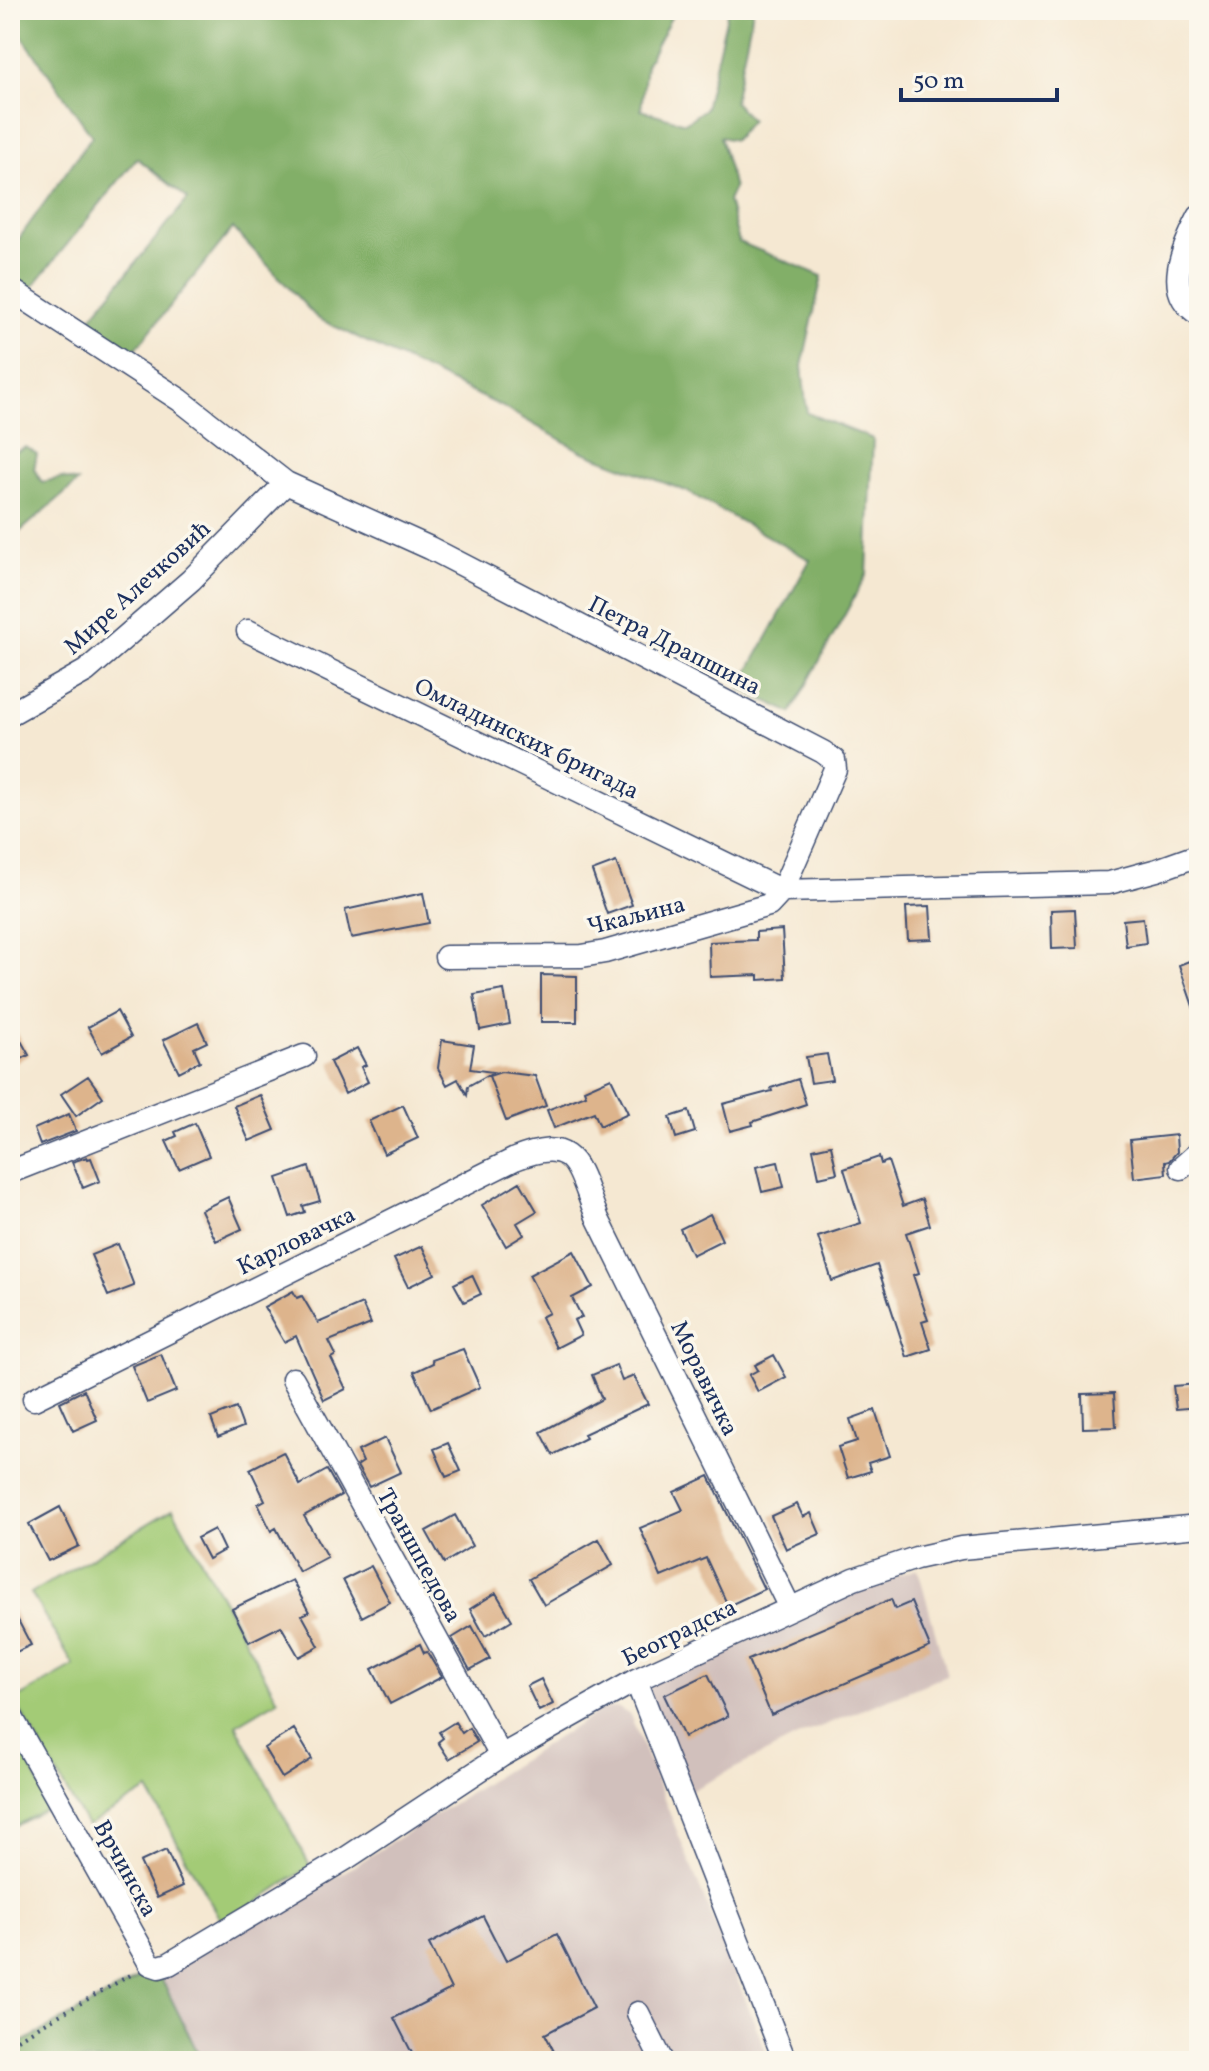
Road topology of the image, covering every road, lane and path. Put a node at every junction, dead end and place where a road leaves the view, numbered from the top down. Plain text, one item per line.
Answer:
1 (1199, 217) edge
2 (10, 289) edge
3 (1199, 314) edge
4 (286, 483) junction
5 (248, 631) dead end
6 (10, 714) edge
7 (1199, 855) edge
8 (782, 891) junction
9 (446, 957) dead end
10 (304, 1056) dead end
11 (1199, 1152) edge
12 (1181, 1168) dead end
13 (577, 1169) joint
14 (10, 1172) edge
15 (293, 1379) dead end
16 (34, 1399) dead end
17 (1199, 1526) edge
18 (790, 1608) junction
19 (636, 1680) junction
20 (10, 1714) edge
21 (501, 1756) junction
22 (150, 1964) junction
23 (638, 2013) dead end
24 (10, 2043) edge
25 (662, 2061) edge
26 (785, 2061) edge

1 - 3 street
2 - 4 street, Петра Драпшина
4 - 6 street, Мире Алечковић
4 - 8 street, Петра Драпшина
5 - 8 street, Омладинских бригада
7 - 8 street
8 - 9 street, Чкаљина
10 - 14 street
11 - 12 street
13 - 16 street, Карловачка
13 - 18 street, Моравичка
15 - 21 street, Траншпедова
17 - 18 street, Београдска
18 - 19 street, Београдска
19 - 21 street, Београдска
19 - 26 street
20 - 22 street, Врчинска
21 - 22 street, Београдска
22 - 24 path
23 - 25 street

